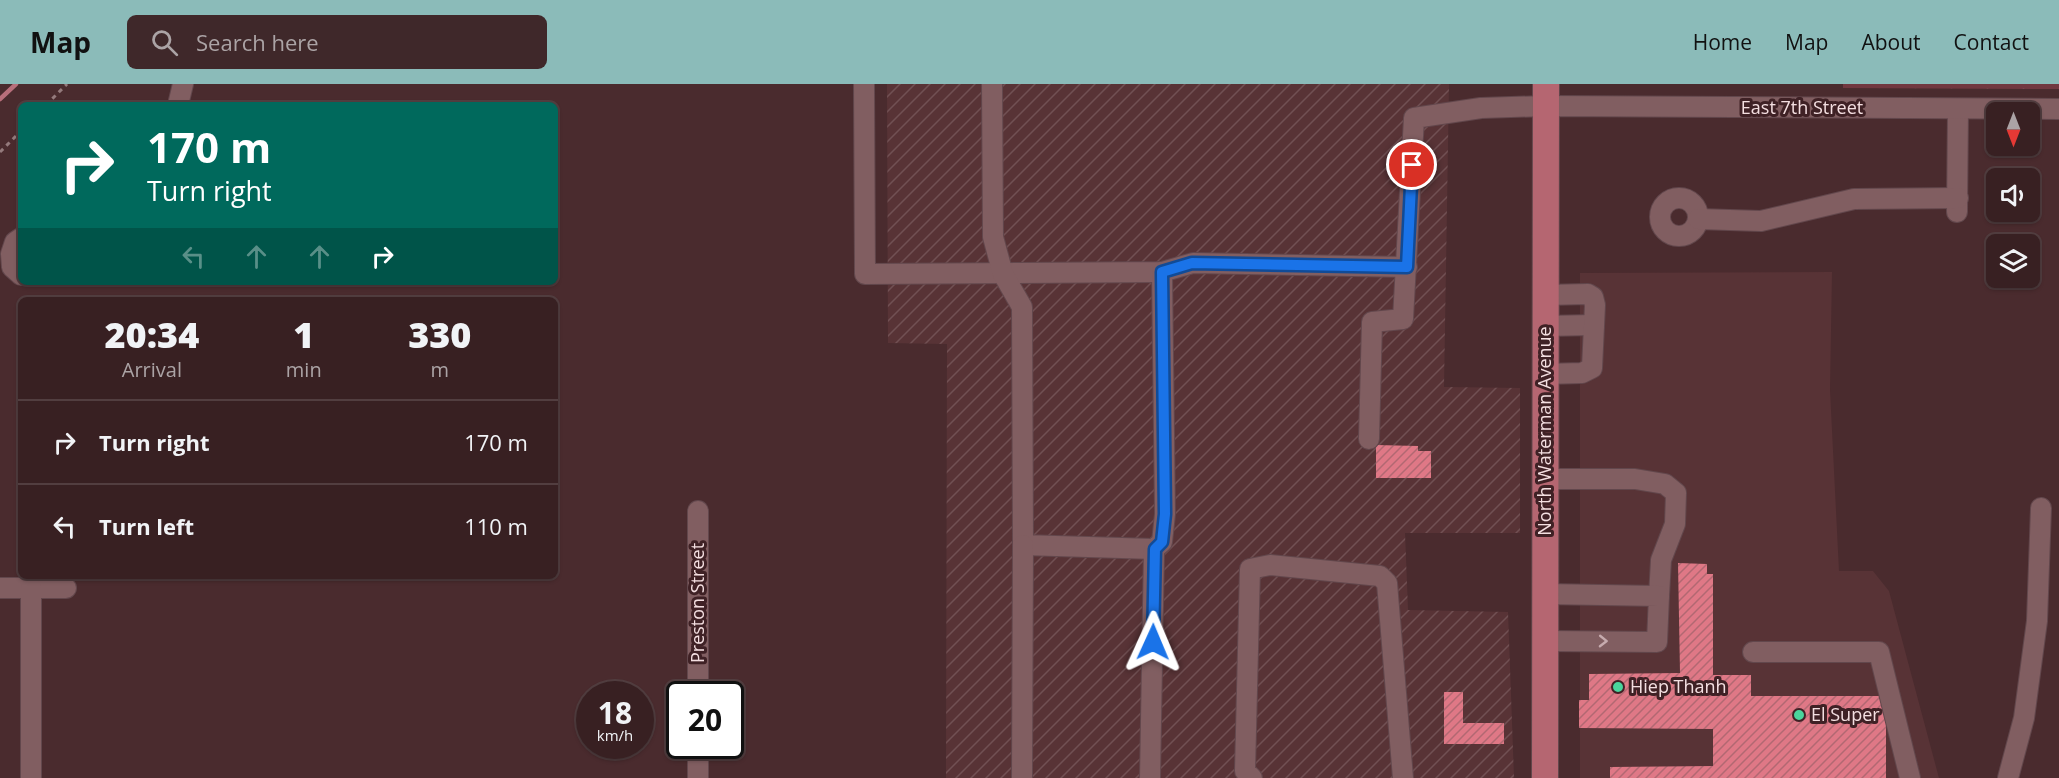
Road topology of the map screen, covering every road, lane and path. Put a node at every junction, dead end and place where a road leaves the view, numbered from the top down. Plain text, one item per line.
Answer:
1 (67, 84) edge
2 (183, 84) edge
3 (864, 84) edge
4 (992, 84) edge
5 (1546, 95) edge
6 (49, 102) edge
7 (179, 102) edge
8 (1958, 109) junction
9 (2059, 109) edge
10 (18, 134) edge
11 (0, 152) edge
12 (1698, 219) dead end
13 (18, 240) edge
14 (1407, 267) junction
15 (18, 272) edge
16 (1162, 272) junction
17 (1003, 274) junction
18 (1545, 295) junction
19 (1594, 325) junction
20 (1545, 326) junction
21 (1545, 374) junction
22 (1369, 439) dead end
23 (1545, 479) junction
24 (2041, 507) dead end
25 (698, 511) dead end
26 (1023, 545) junction
27 (1155, 549) junction
28 (0, 588) edge
29 (31, 588) junction
30 (66, 588) dead end
31 (1545, 594) junction
32 (1659, 596) junction
33 (1545, 641) junction
34 (1753, 652) dead end
35 (698, 681) edge
36 (698, 759) edge
37 (31, 778) edge
38 (698, 778) edge
39 (1022, 778) edge
40 (1150, 778) edge
41 (1252, 778) edge
42 (1403, 778) edge
43 (1545, 778) edge
44 (1910, 778) edge
45 (2008, 778) edge

1 - 6 path
2 - 7 street
3 - 17 street
4 - 17 street
5 - 8 street, East 7th Street
5 - 14 street, East 7th Street
5 - 18 main road, North Waterman Avenue
8 - 9 street, East 7th Street
8 - 12 street
10 - 11 path
13 - 15 street
14 - 16 street
14 - 22 street
16 - 17 street
16 - 27 street
17 - 26 street
18 - 19 street
18 - 20 main road, North Waterman Avenue
19 - 20 street
19 - 21 street
20 - 21 main road, North Waterman Avenue
21 - 23 main road, North Waterman Avenue
23 - 31 main road, North Waterman Avenue
23 - 32 street
24 - 45 street
25 - 35 street, Preston Street
26 - 27 street
26 - 39 street
27 - 40 street
28 - 29 street
29 - 30 street
29 - 37 street
31 - 32 street
31 - 33 main road, North Waterman Avenue
33 -> 32 street
33 - 43 main road, North Waterman Avenue
34 - 44 street
36 - 38 street
41 - 42 street

